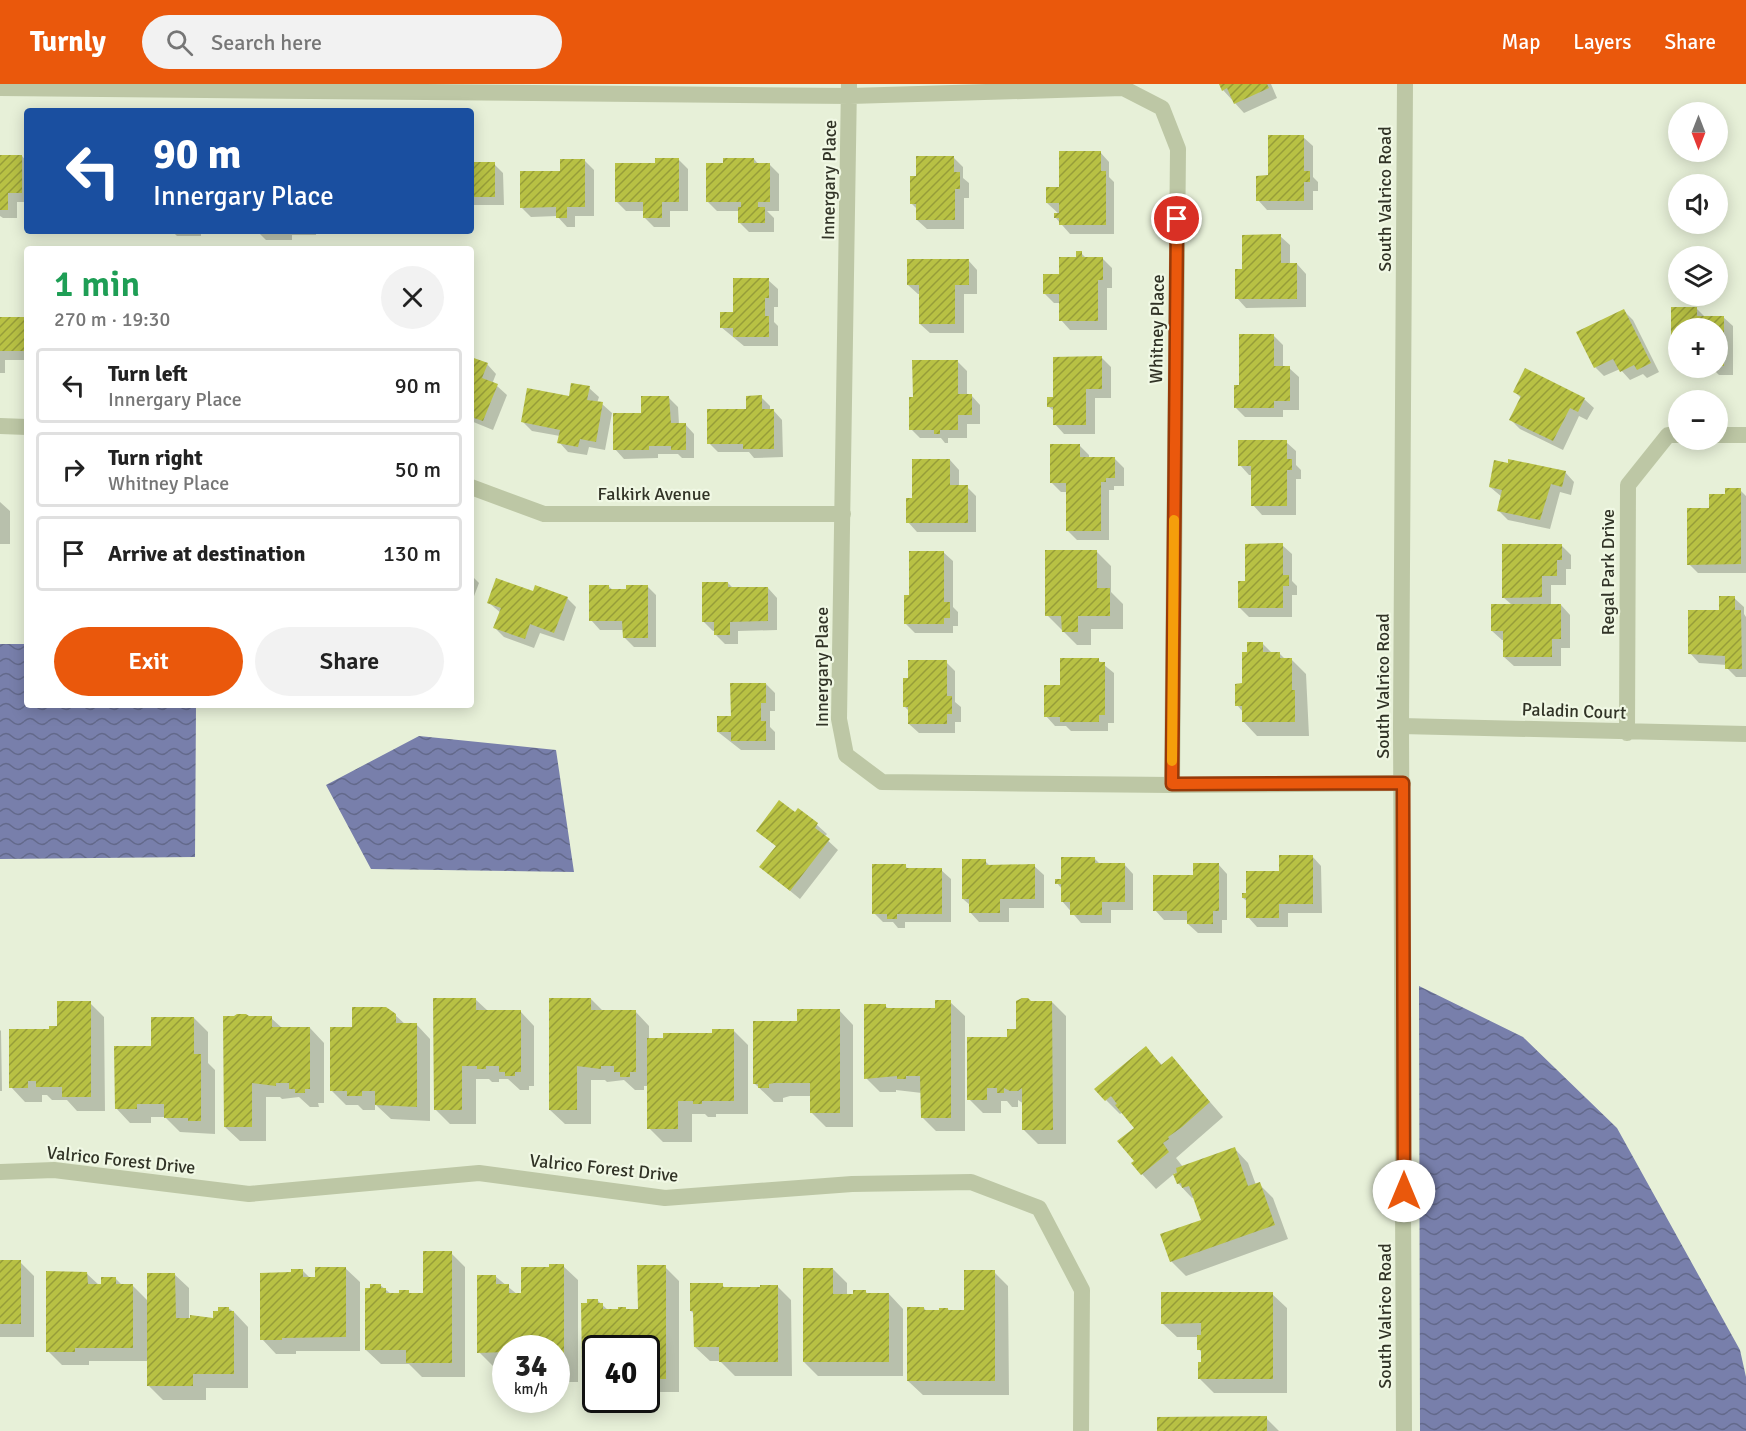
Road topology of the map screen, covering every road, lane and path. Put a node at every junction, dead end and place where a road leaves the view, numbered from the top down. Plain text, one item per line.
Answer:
1 (1405, 84) edge
2 (0, 88) edge
3 (850, 90) edge
4 (0, 426) edge
5 (24, 427) edge
6 (1668, 435) edge
7 (1728, 435) edge
8 (1746, 435) edge
9 (474, 488) edge
10 (843, 514) junction
11 (1401, 726) junction
12 (1627, 733) junction
13 (1746, 734) edge
14 (1403, 783) junction
15 (1172, 784) junction
16 (0, 1172) edge
17 (1082, 1431) edge
18 (1404, 1431) edge

1 - 11 street, South Valrico Road
2 - 3 street, Whitney Place
3 - 10 street, Innergary Place
3 - 15 street, Whitney Place
4 - 5 street
6 - 12 street, Regal Park Drive
7 - 8 street
9 - 10 street, Falkirk Avenue
10 - 15 street, Innergary Place
11 - 12 street, Paladin Court
11 - 14 street, South Valrico Road
12 - 13 street, Paladin Court
14 - 15 street, Innergary Place
14 - 18 street, South Valrico Road
16 - 17 street, Valrico Forest Drive

